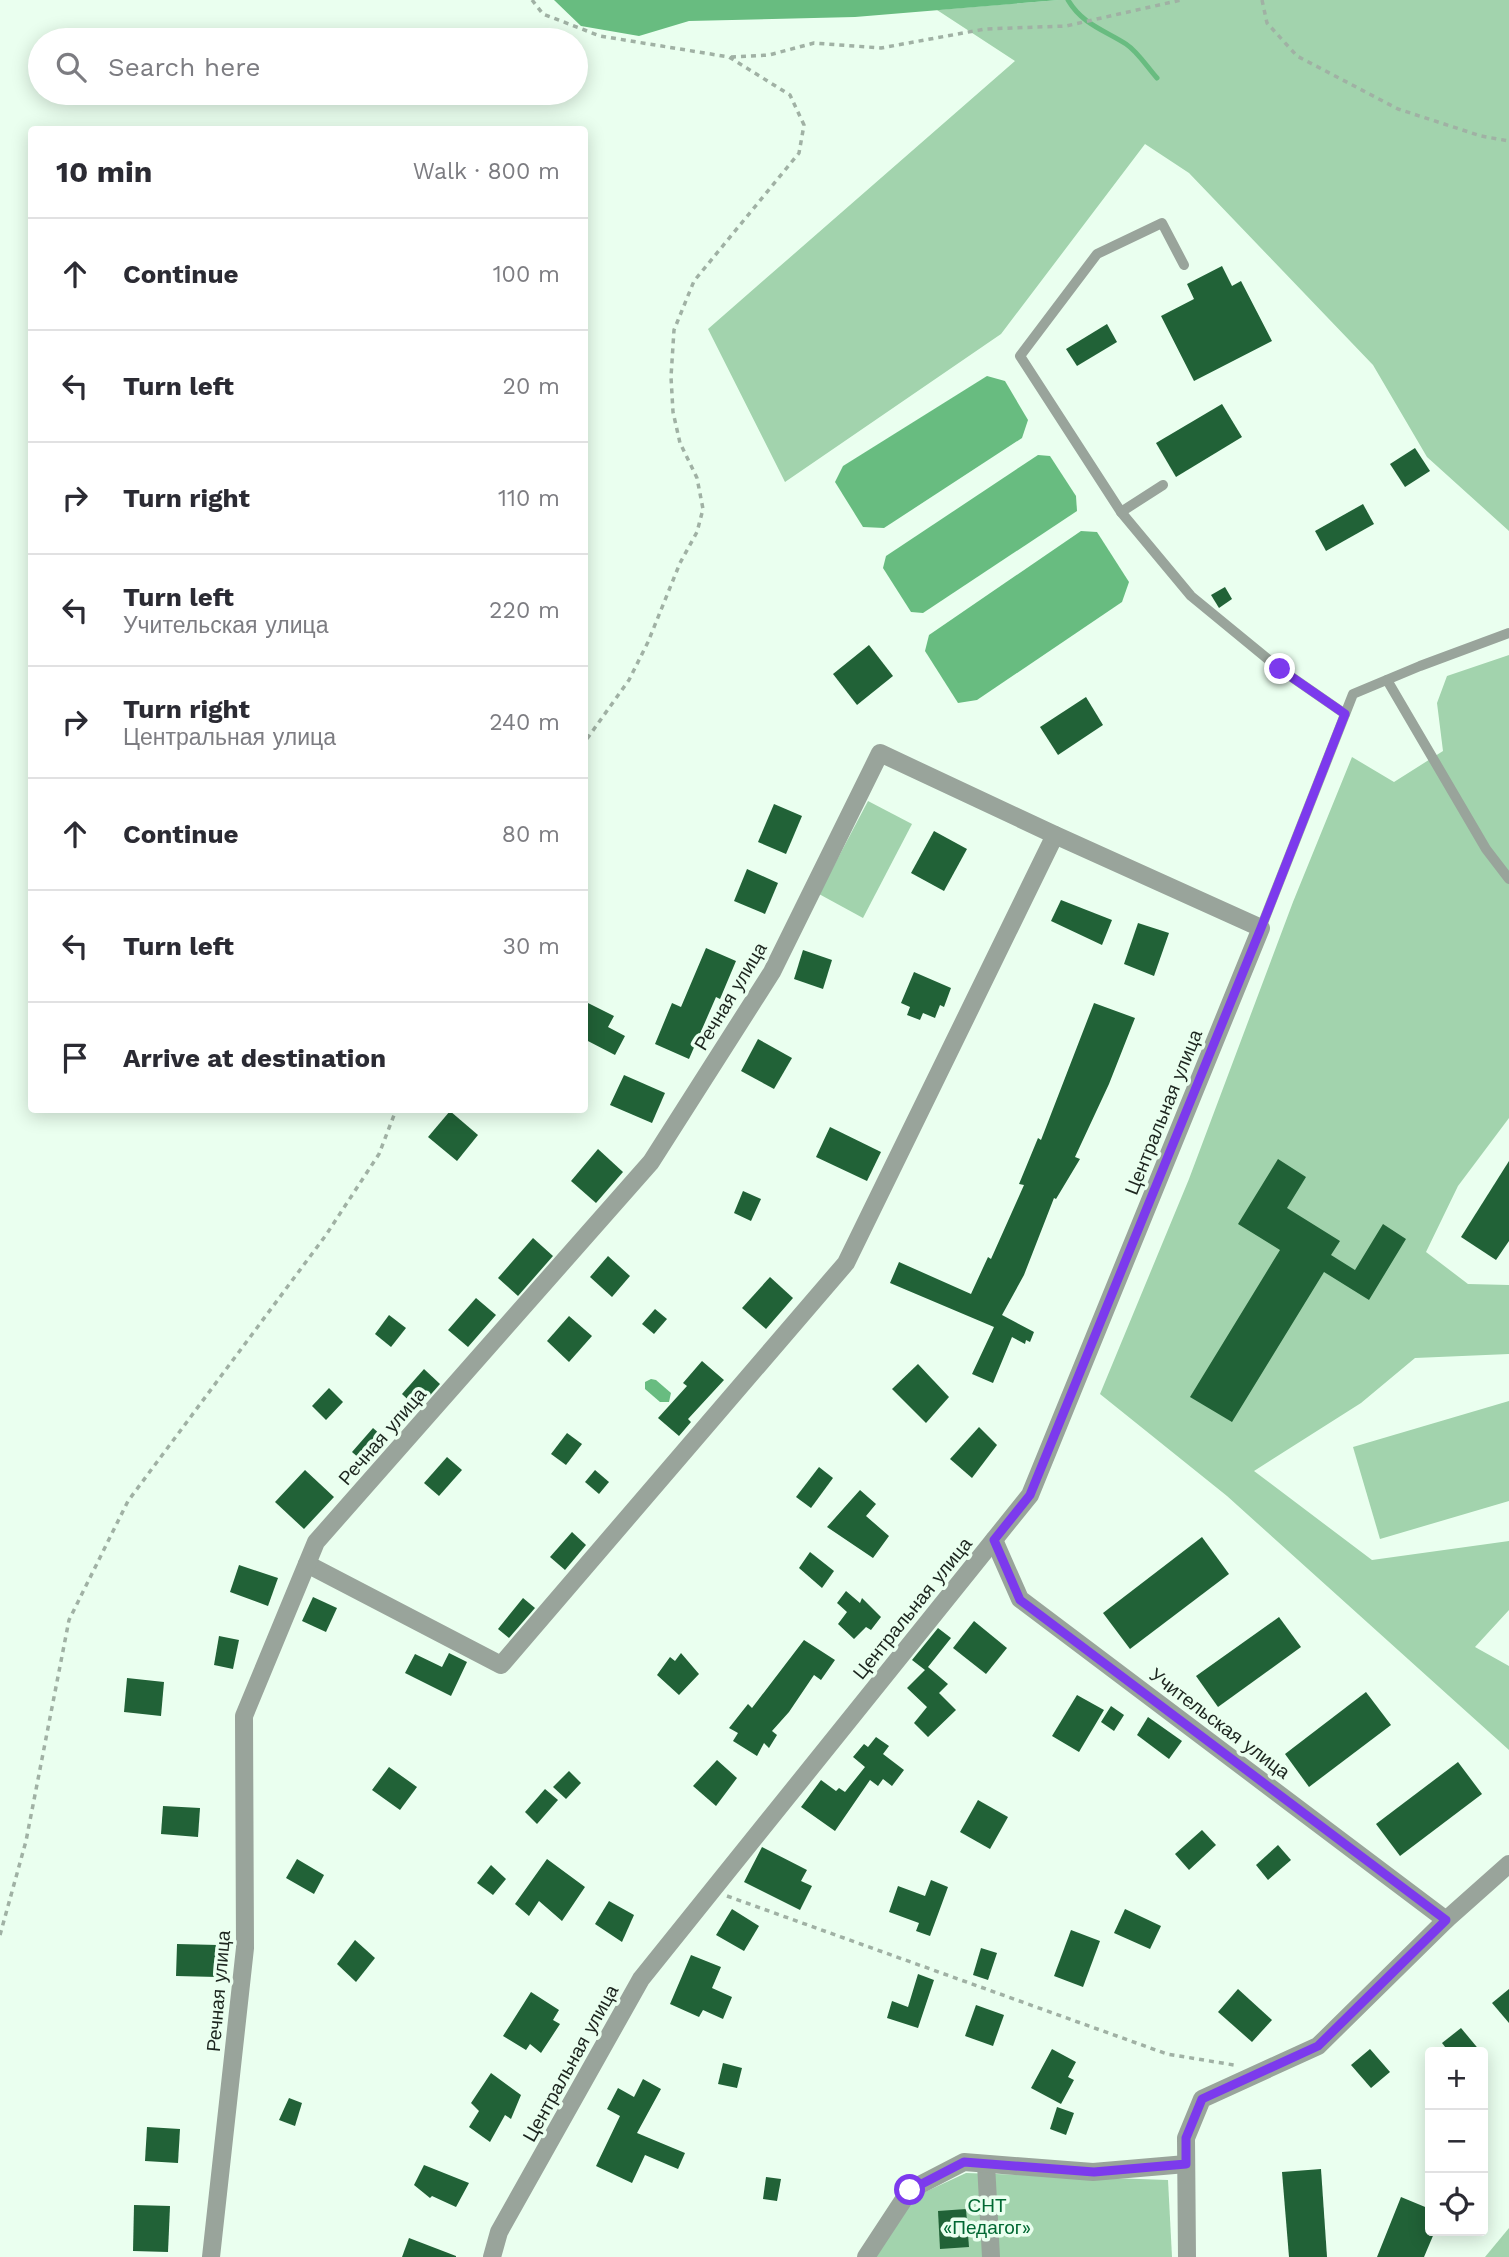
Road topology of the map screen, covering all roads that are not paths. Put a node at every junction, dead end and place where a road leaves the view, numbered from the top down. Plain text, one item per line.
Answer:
1 (1184, 265) dead end
2 (1163, 485) dead end
3 (1121, 512) junction
4 (1509, 633) edge
5 (1387, 680) junction
6 (1345, 714) junction
7 (1055, 835) junction
8 (1509, 879) edge
9 (1261, 928) junction
10 (994, 1540) junction
11 (307, 1564) junction
12 (1509, 1864) edge
13 (1446, 1920) junction
14 (986, 2164) junction
15 (1186, 2164) junction
16 (211, 2257) edge
17 (492, 2257) edge
18 (866, 2257) edge
19 (991, 2257) edge
20 (1187, 2257) edge

1 - 3 lane
2 - 3 lane
3 - 6 lane
4 - 5 lane
5 - 6 lane
5 - 8 lane
6 - 9 lane
7 - 9 street
7 - 11 street, Речная улица
7 - 11 street
9 - 10 street, Центральная улица
10 - 13 street, Учительская улица
10 - 17 street, Центральная улица
11 - 16 street, Речная улица
12 - 13 street
13 - 15 street
14 - 15 street
14 - 18 street
14 - 19 street
15 - 20 street

